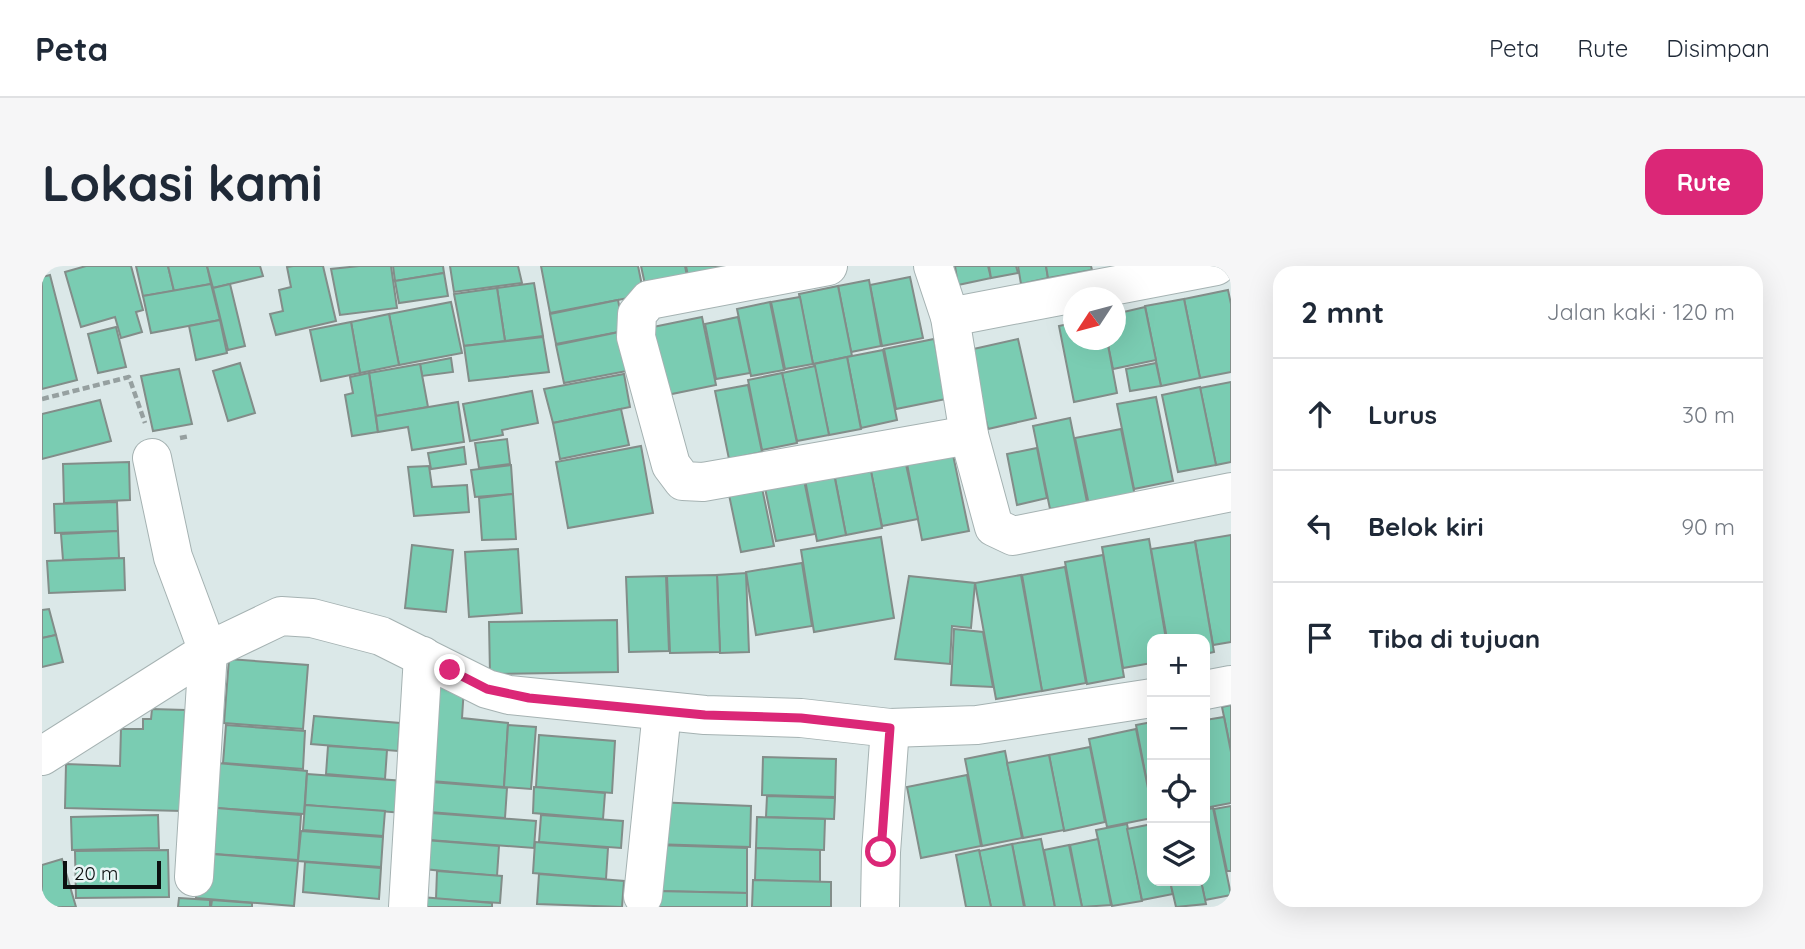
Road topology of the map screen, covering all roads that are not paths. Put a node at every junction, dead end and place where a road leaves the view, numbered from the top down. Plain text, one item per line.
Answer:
1 (828, 266) edge
2 (933, 266) edge
3 (1216, 266) edge
4 (950, 317) junction
5 (970, 435) junction
6 (159, 443) road end
7 (1231, 492) edge
8 (208, 651) junction
9 (423, 656) junction
10 (1231, 685) edge
11 (1210, 689) edge
12 (1147, 699) edge
13 (662, 711) junction
14 (890, 728) junction
15 (42, 756) edge
16 (194, 877) dead end
17 (643, 897) dead end
18 (408, 907) edge
19 (880, 907) edge

1 - 5 street
2 - 4 street
3 - 4 street
4 - 5 street
5 - 7 street
6 - 8 street
8 - 9 street
8 - 15 street
8 - 16 street
9 - 13 street
9 - 18 street
10 - 11 street
12 - 14 street
13 - 14 street
13 - 17 street
14 - 19 street

